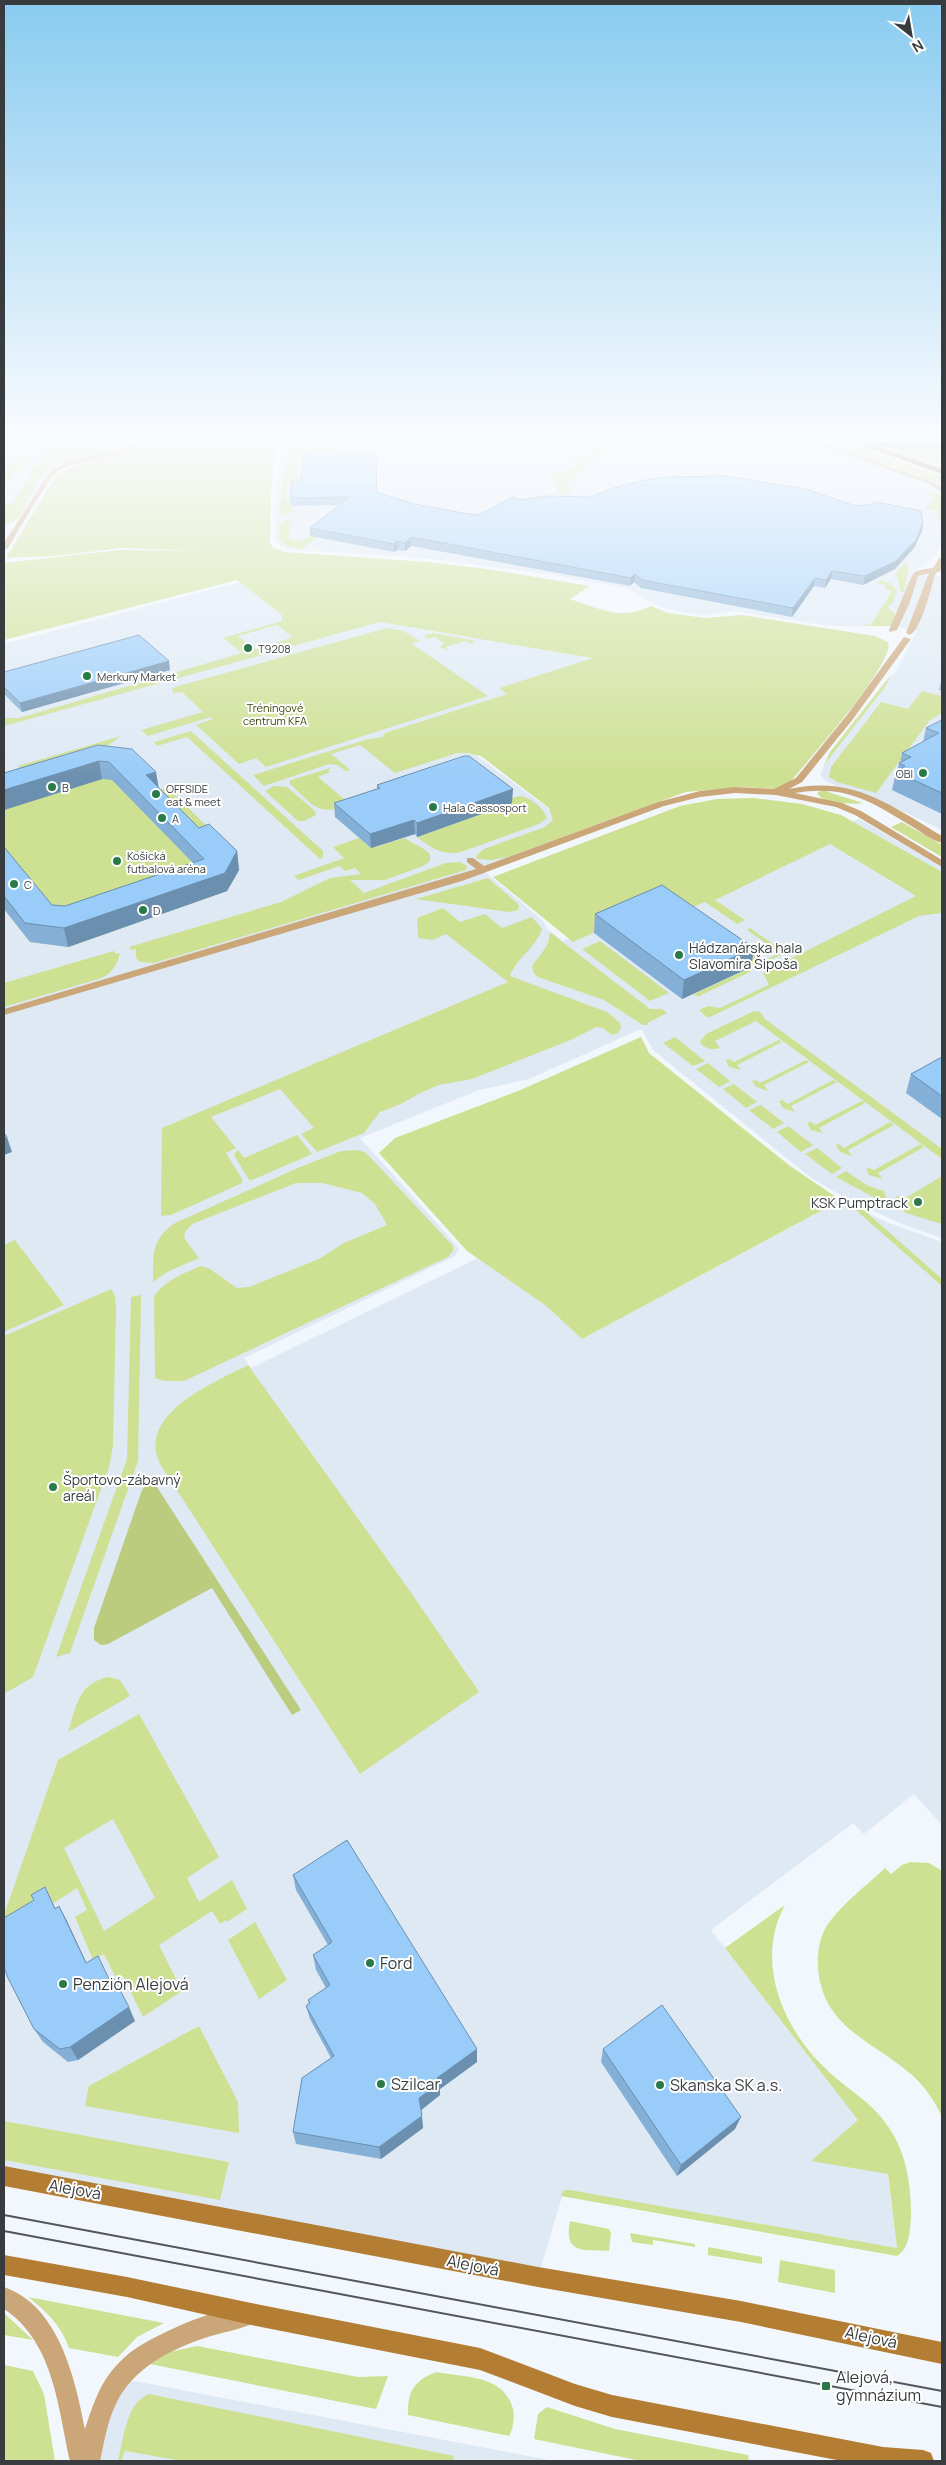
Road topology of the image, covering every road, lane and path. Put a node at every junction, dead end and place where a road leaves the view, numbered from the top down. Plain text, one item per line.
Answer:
1 (942, 560) edge
2 (940, 572) edge
3 (908, 636) junction
4 (816, 760) junction
5 (799, 780) junction
6 (830, 787) junction
7 (801, 789) junction
8 (776, 792) junction
9 (818, 800) junction
10 (942, 840) edge
11 (470, 860) dead end
12 (942, 864) edge
13 (484, 871) junction
14 (4, 1012) edge
15 (4, 2176) edge
16 (4, 2265) edge
17 (4, 2297) edge
18 (256, 2316) junction
19 (942, 2353) edge
20 (81, 2461) edge
21 (89, 2461) edge
22 (923, 2461) edge

1 - 2 street
2 - 3 street
2 - 3 street
3 - 4 street
4 - 5 street
4 - 6 street
5 - 7 street
5 - 8 street
6 - 7 street
6 - 10 street
7 - 8 street
7 - 9 street
8 - 9 street
8 - 13 street
9 - 12 street
11 - 13 street
13 - 14 street
15 - 19 street, Alejová
16 - 18 street
17 - 20 street
18 - 21 street
18 - 22 street

